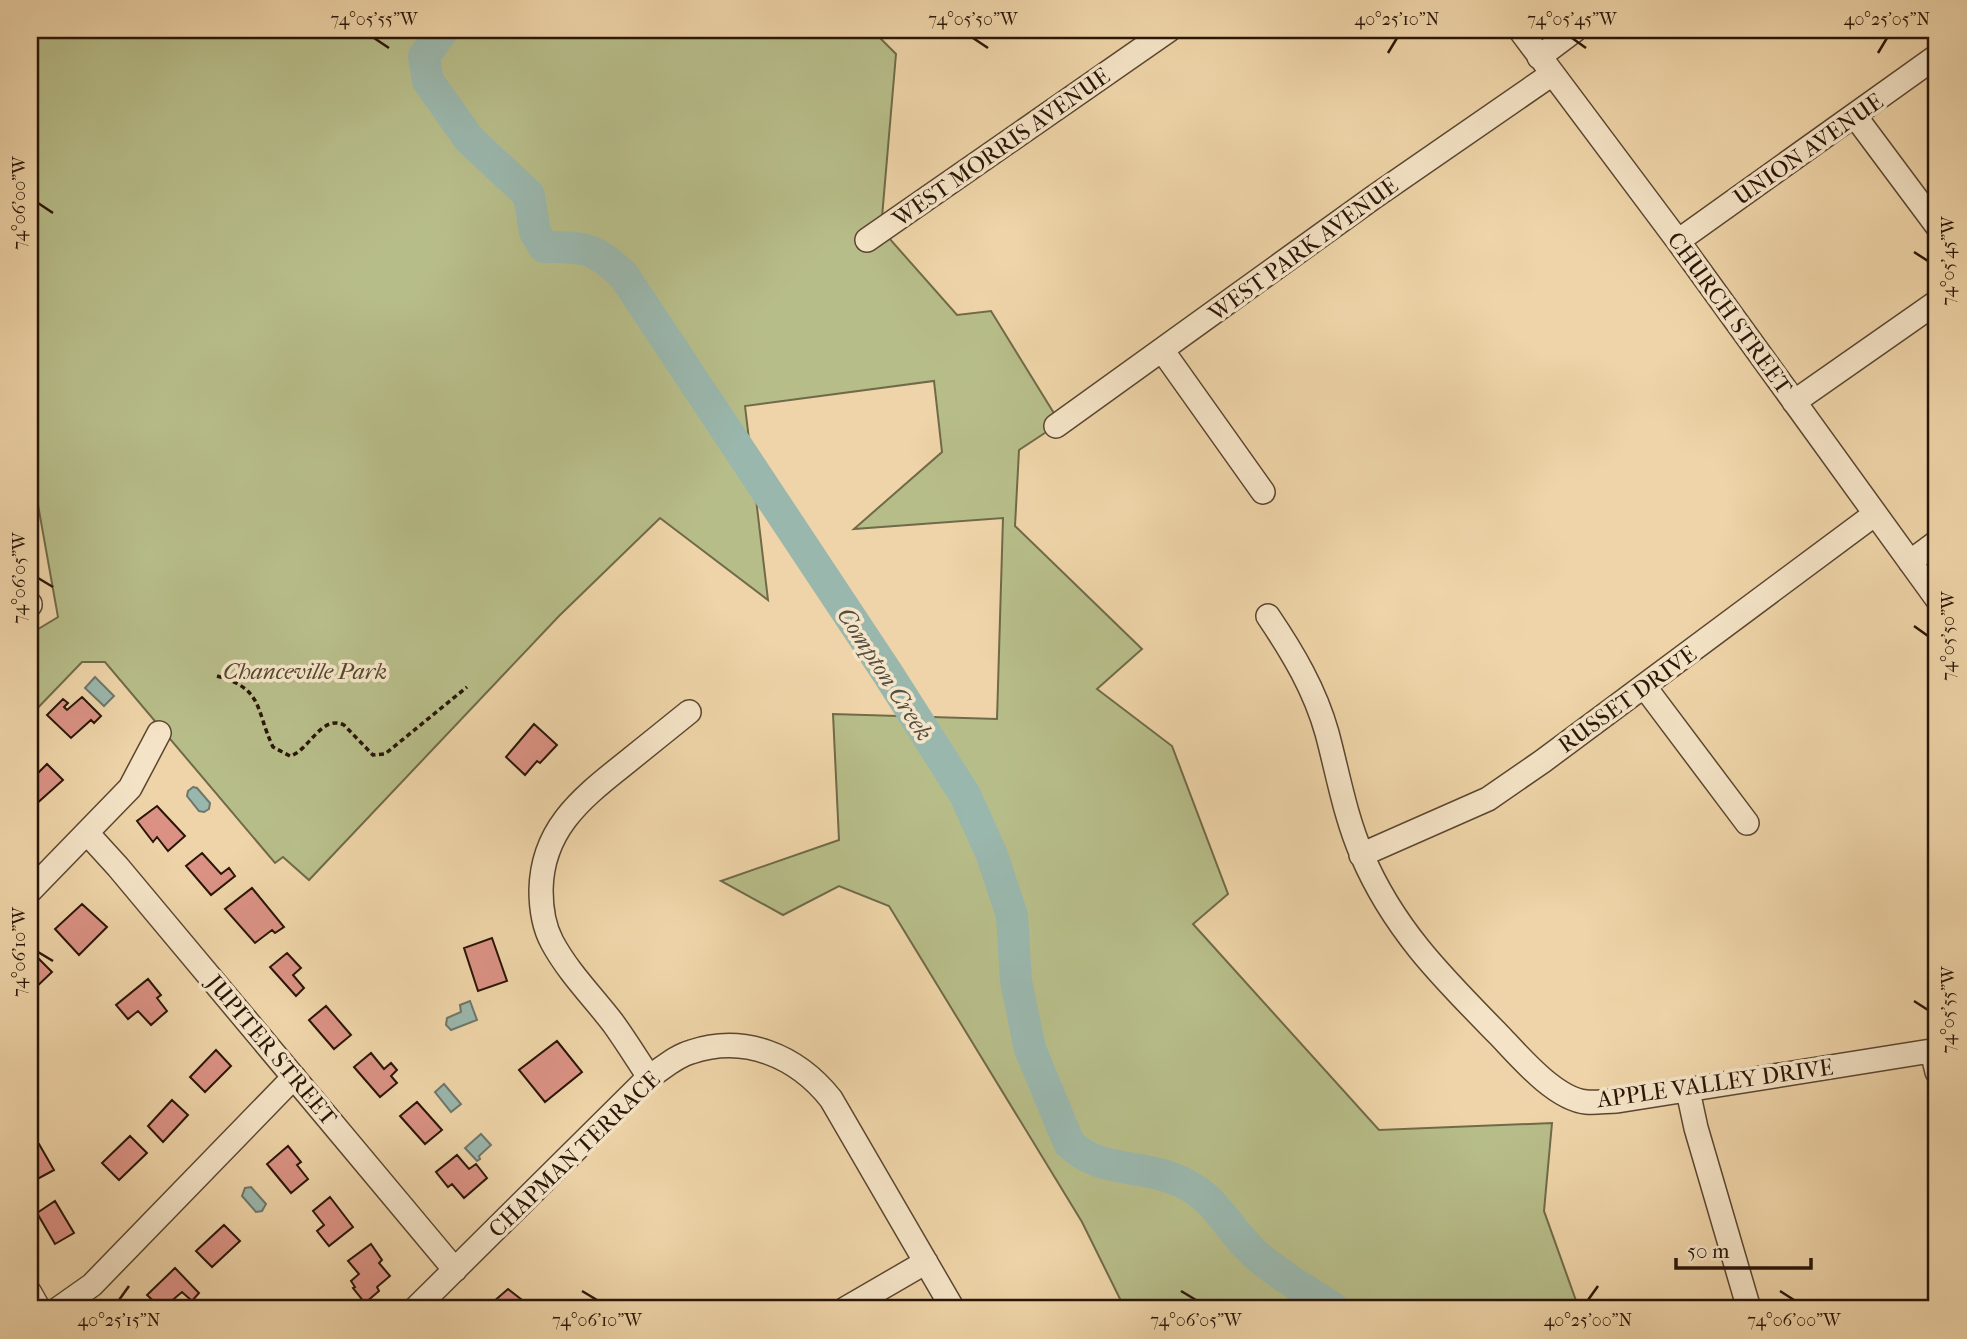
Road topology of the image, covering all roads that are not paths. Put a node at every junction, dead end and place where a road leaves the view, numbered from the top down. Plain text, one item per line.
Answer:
1 (1169, 30) edge
2 (1520, 30) edge
3 (1575, 30) edge
4 (1937, 57) edge
5 (1546, 65) junction
6 (1855, 117) junction
7 (1937, 226) edge
8 (866, 240) dead end
9 (1678, 241) junction
10 (1937, 302) edge
11 (1162, 350) junction
12 (1794, 402) junction
13 (1056, 426) dead end
14 (1263, 492) dead end
15 (1875, 514) junction
16 (1937, 542) edge
17 (1910, 562) junction
18 (1937, 599) edge
19 (1268, 616) dead end
20 (1644, 686) junction
21 (689, 712) dead end
22 (159, 733) dead end
23 (1747, 823) dead end
24 (87, 834) junction
25 (1361, 855) junction
26 (30, 891) edge
27 (1936, 1057) edge
28 (294, 1077) junction
29 (649, 1077) junction
30 (1688, 1091) junction
31 (926, 1262) junction
32 (455, 1269) junction
33 (30, 1293) edge
34 (39, 1309) edge
35 (58, 1309) edge
36 (415, 1309) edge
37 (845, 1309) edge
38 (953, 1309) edge
39 (1749, 1309) edge

1 - 8 street, WEST MORRIS AVENUE
2 - 5 street, CHURCH STREET
3 - 5 street, WEST PARK AVENUE
4 - 6 street, UNION AVENUE
5 - 9 street, CHURCH STREET
5 - 11 street, WEST PARK AVENUE
6 - 7 street
6 - 9 street, UNION AVENUE
9 - 12 street, CHURCH STREET
10 - 12 street
11 - 13 street, WEST PARK AVENUE
11 - 14 street
12 - 15 street, CHURCH STREET
15 - 17 street, CHURCH STREET
15 - 20 street, RUSSET DRIVE
16 - 17 street
17 - 18 street, CHURCH STREET
19 - 25 street, APPLE VALLEY DRIVE
20 - 23 street
20 - 25 street, RUSSET DRIVE
21 - 29 street
22 - 24 street
24 - 26 street
24 - 28 street, JUPITER STREET
25 - 30 street, APPLE VALLEY DRIVE
27 - 30 street, APPLE VALLEY DRIVE
28 - 32 street, JUPITER STREET
28 - 35 street
29 - 31 street, CHAPMAN TERRACE
29 - 32 street, CHAPMAN TERRACE
30 - 39 street
31 - 37 street
31 - 38 street, CHAPMAN TERRACE
32 - 36 street, CHAPMAN TERRACE
33 - 34 street

